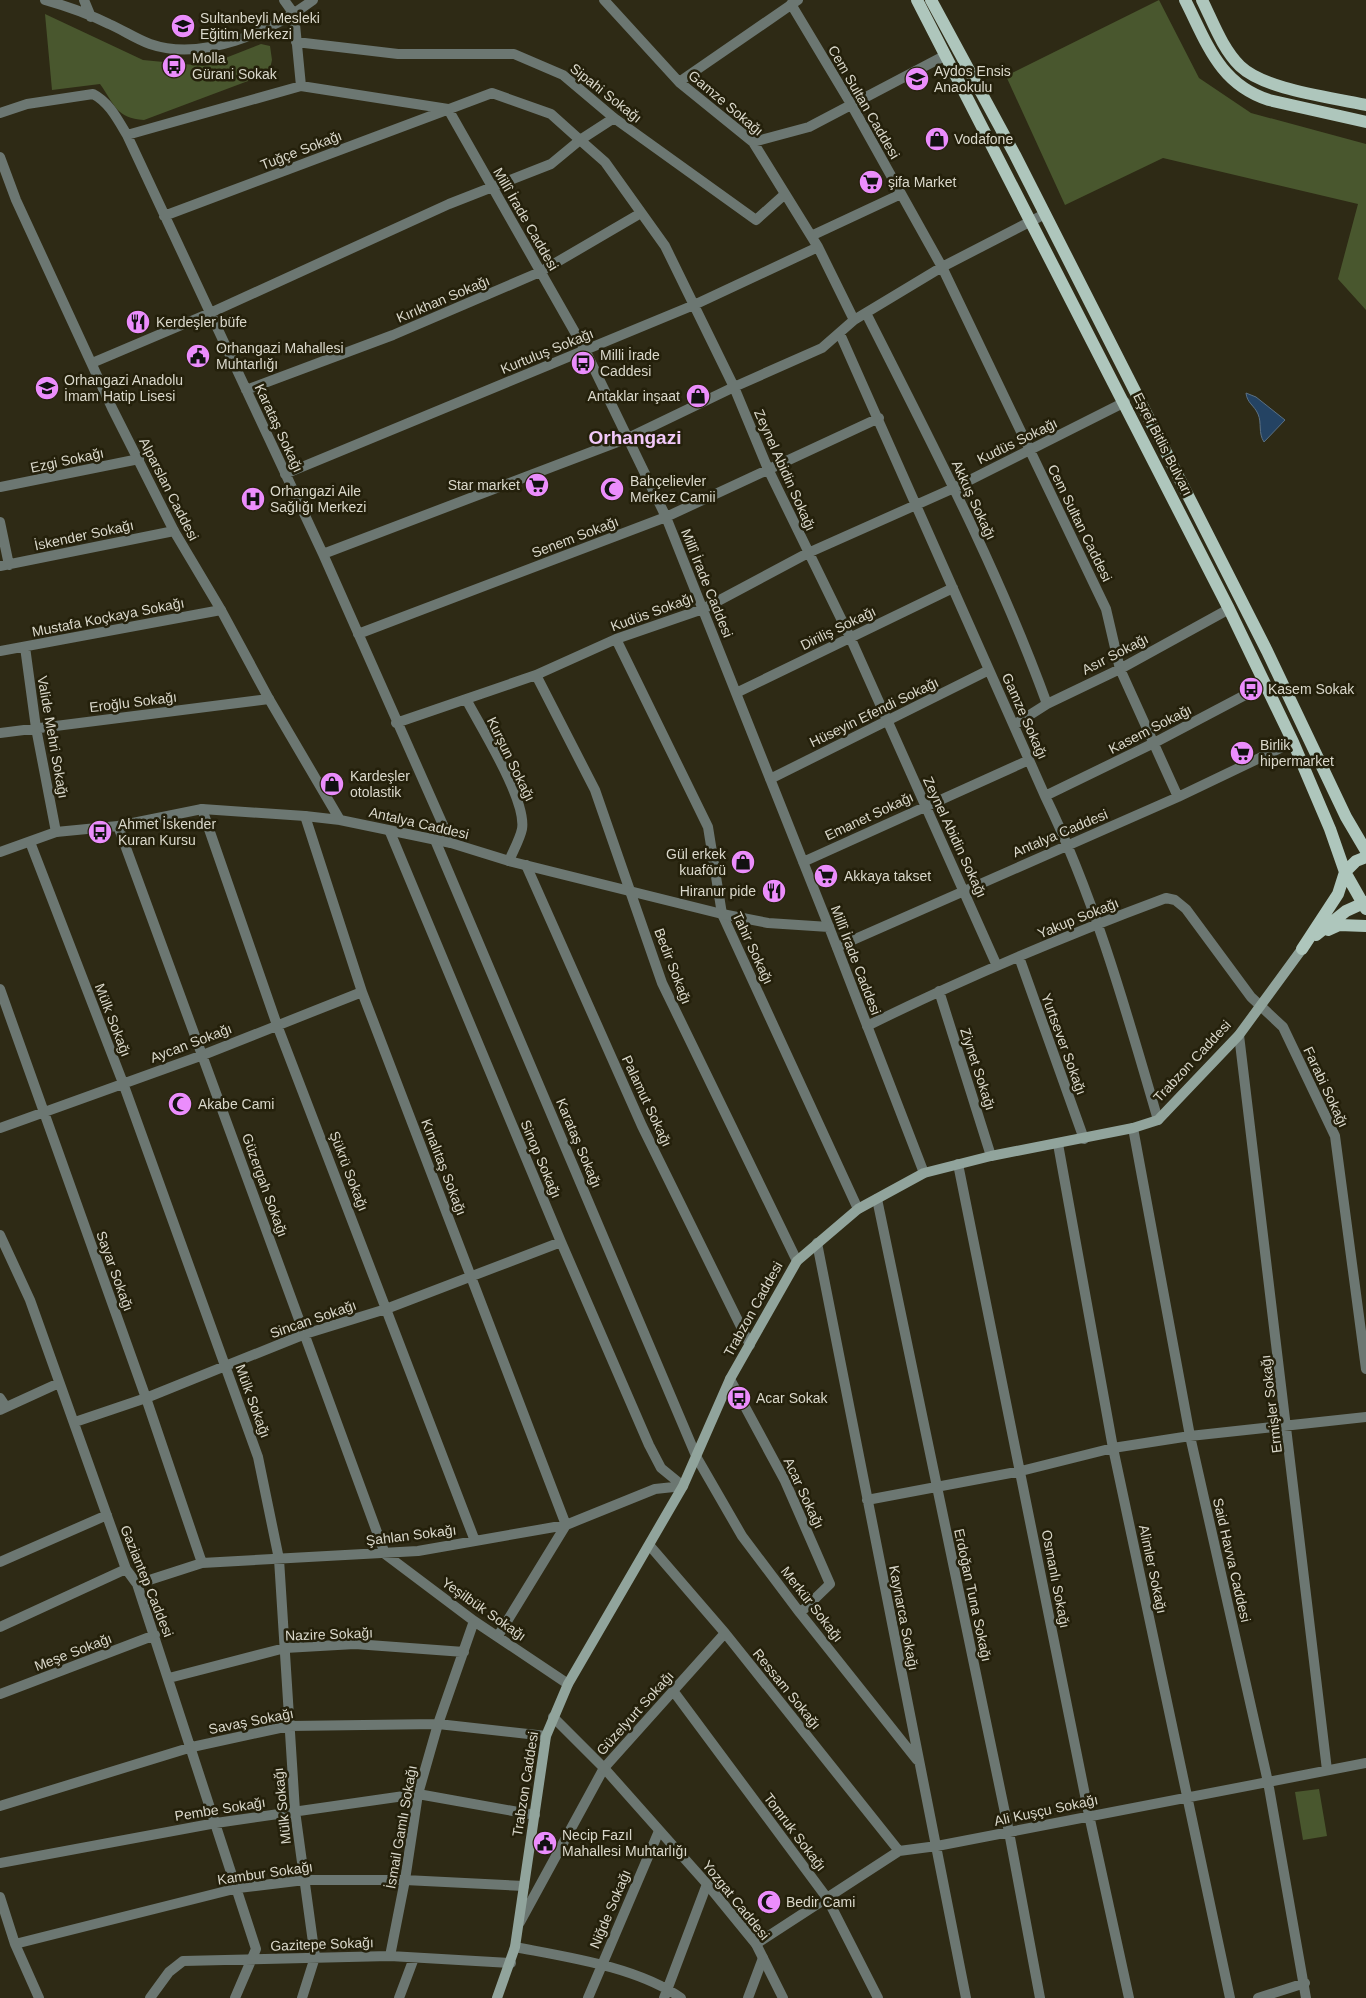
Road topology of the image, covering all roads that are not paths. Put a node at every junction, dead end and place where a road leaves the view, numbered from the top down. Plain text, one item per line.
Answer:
1 (45, 0) edge
2 (84, 0) edge
3 (284, 0) edge
4 (313, 0) edge
5 (604, 0) edge
6 (917, 0) edge
7 (931, 0) edge
8 (1185, 0) edge
9 (1202, 0) edge
10 (789, 3) edge
11 (294, 14) junction
12 (91, 16) junction
13 (296, 42) junction
14 (946, 55) junction
15 (679, 82) junction
16 (301, 86) junction
17 (851, 104) junction
18 (1366, 105) edge
19 (448, 109) junction
20 (0, 113) edge
21 (614, 118) junction
22 (1366, 122) edge
23 (127, 135) junction
24 (580, 140) junction
25 (753, 142) junction
26 (0, 157) edge
27 (493, 188) junction
28 (785, 194) junction
29 (900, 194) junction
30 (641, 213) junction
31 (1045, 214) junction
32 (164, 216) junction
33 (1032, 220) junction
34 (811, 236) junction
35 (818, 247) junction
36 (942, 267) junction
37 (540, 272) junction
38 (694, 306) junction
39 (210, 313) junction
40 (866, 313) junction
41 (854, 320) junction
42 (840, 334) junction
43 (585, 350) junction
44 (92, 363) junction
45 (734, 387) junction
46 (246, 390) junction
47 (1125, 402) junction
48 (879, 418) junction
49 (628, 438) junction
50 (1030, 450) junction
51 (139, 459) junction
52 (768, 469) junction
53 (285, 474) junction
54 (0, 487) edge
55 (954, 488) junction
56 (914, 504) junction
57 (666, 517) junction
58 (0, 522) edge
59 (174, 531) junction
60 (808, 553) junction
61 (323, 554) junction
62 (5, 566) edge
63 (953, 588) junction
64 (703, 609) junction
65 (1230, 609) junction
66 (221, 610) junction
67 (358, 634) junction
68 (850, 638) junction
69 (616, 640) junction
70 (24, 647) junction
71 (0, 650) edge
72 (1120, 669) junction
73 (989, 670) junction
74 (536, 675) junction
75 (1266, 684) junction
76 (736, 693) junction
77 (269, 699) junction
78 (466, 699) junction
79 (1047, 704) junction
80 (887, 721) junction
81 (396, 723) junction
82 (1014, 725) junction
83 (36, 728) junction
84 (0, 733) edge
85 (1293, 742) junction
86 (1154, 743) junction
87 (1029, 760) junction
88 (770, 779) junction
89 (1045, 796) junction
90 (1178, 796) junction
91 (925, 806) junction
92 (202, 809) junction
93 (304, 816) junction
94 (340, 820) junction
95 (118, 826) junction
96 (1352, 829) junction
97 (56, 832) junction
98 (390, 832) junction
99 (1366, 832) edge
100 (435, 840) junction
101 (30, 842) junction
102 (452, 843) junction
103 (1069, 845) junction
104 (1366, 850) edge
105 (0, 852) edge
106 (1366, 857) edge
107 (509, 861) junction
108 (803, 862) junction
109 (526, 865) junction
110 (1345, 872) junction
111 (964, 890) junction
112 (632, 892) junction
113 (1365, 904) edge
114 (722, 914) junction
115 (1098, 923) junction
116 (1366, 926) edge
117 (829, 927) junction
118 (837, 947) junction
119 (1302, 949) junction
120 (1019, 957) junction
121 (997, 966) junction
122 (0, 989) edge
123 (939, 991) junction
124 (362, 992) junction
125 (1261, 1006) junction
126 (277, 1024) junction
127 (867, 1026) junction
128 (1239, 1035) junction
129 (203, 1054) junction
130 (123, 1083) junction
131 (43, 1113) junction
132 (1158, 1120) junction
133 (0, 1128) edge
134 (1133, 1128) junction
135 (1084, 1140) junction
136 (1058, 1144) junction
137 (991, 1156) junction
138 (958, 1164) junction
139 (924, 1173) junction
140 (877, 1199) junction
141 (858, 1209) junction
142 (2, 1241) edge
143 (561, 1242) junction
144 (817, 1243) junction
145 (797, 1261) junction
146 (472, 1277) junction
147 (386, 1310) junction
148 (305, 1334) junction
149 (750, 1345) junction
150 (226, 1366) junction
151 (1366, 1368) edge
152 (730, 1380) junction
153 (59, 1383) junction
154 (146, 1398) junction
155 (2, 1405) edge
156 (1366, 1417) edge
157 (75, 1422) junction
158 (1288, 1425) junction
159 (1190, 1436) junction
160 (1113, 1448) junction
161 (697, 1458) junction
162 (1021, 1471) junction
163 (683, 1486) junction
164 (937, 1487) junction
165 (867, 1500) junction
166 (107, 1515) junction
167 (566, 1525) junction
168 (475, 1541) junction
169 (650, 1546) junction
170 (385, 1554) junction
171 (279, 1559) junction
172 (0, 1562) edge
173 (202, 1563) junction
174 (126, 1569) junction
175 (137, 1584) junction
176 (800, 1613) junction
177 (474, 1621) junction
178 (0, 1626) edge
179 (725, 1633) junction
180 (155, 1635) junction
181 (498, 1636) junction
182 (285, 1648) junction
183 (464, 1652) junction
184 (169, 1678) junction
185 (568, 1684) junction
186 (674, 1692) junction
187 (0, 1694) edge
188 (553, 1717) junction
189 (438, 1724) junction
190 (289, 1726) junction
191 (546, 1736) junction
192 (192, 1747) junction
193 (918, 1760) junction
194 (1366, 1763) edge
195 (604, 1768) junction
196 (1327, 1770) junction
197 (1268, 1782) junction
198 (418, 1794) junction
199 (1186, 1798) junction
200 (0, 1806) edge
201 (295, 1811) junction
202 (535, 1815) junction
203 (1089, 1815) junction
204 (216, 1823) junction
205 (659, 1831) junction
206 (1009, 1832) junction
207 (937, 1846) junction
208 (898, 1851) junction
209 (0, 1863) edge
210 (306, 1880) junction
211 (406, 1880) junction
212 (707, 1884) junction
213 (524, 1886) junction
214 (238, 1888) junction
215 (0, 1898) edge
216 (827, 1898) junction
217 (518, 1925) junction
218 (15, 1944) junction
219 (756, 1944) junction
220 (515, 1947) junction
221 (390, 1956) junction
222 (315, 1957) junction
223 (414, 1958) junction
224 (763, 1958) junction
225 (253, 1960) junction
226 (511, 1963) junction
227 (602, 1964) junction
228 (1304, 1983) junction
229 (666, 1993) edge
230 (39, 1998) edge
231 (150, 1998) edge
232 (235, 1998) edge
233 (302, 1998) edge
234 (400, 1998) edge
235 (497, 1998) edge
236 (588, 1998) edge
237 (681, 1998) edge
238 (748, 1998) edge
239 (784, 1998) edge
240 (878, 1998) edge
241 (966, 1998) edge
242 (1040, 1998) edge
243 (1129, 1998) edge
244 (1230, 1998) edge
245 (1258, 1998) edge
246 (1306, 1998) edge

1 - 12 street
2 - 12 street
3 - 11 street
4 - 11 street
5 - 15 street, Gamze Sokağı
6 - 14 main road, Eşref Bitlis Bulvarı
7 - 31 main road, Eşref Bitlis Bulvarı
8 - 22 main road
9 - 18 main road
10 - 15 street
10 - 17 street, Cem Sultan Caddesi
11 - 12 street
11 - 13 street
13 - 16 street
13 - 21 street, Sipahi Sokağı
14 - 17 street
14 - 33 main road, Eşref Bitlis Bulvarı
15 - 25 street, Gamze Sokağı
16 - 19 street
16 - 23 street
17 - 25 street
17 - 29 street, Cem Sultan Caddesi
19 - 24 street, Zeynel Abidin Sokağı
19 - 27 street, Millî İrade Caddesi
19 - 32 street, Tuğçe Sokağı
20 - 23 street, Karataş Sokağı
21 - 24 street
21 - 28 street, Sipahi Sokağı
23 - 32 street, Karataş Sokağı
24 - 27 street
24 - 30 street, Zeynel Abidin Sokağı
25 - 28 street, Gamze Sokağı
26 - 44 street, Alparslan Caddesi
27 - 37 street, Millî İrade Caddesi
27 - 39 street
28 - 34 street, Gamze Sokağı
29 - 34 street
29 - 36 street, Cem Sultan Caddesi
30 - 37 street, Kırıkhan Sokağı
30 - 38 street, Zeynel Abidin Sokağı
31 - 33 street
31 - 96 main road, Eşref Bitlis Bulvarı
32 - 39 street, Karataş Sokağı
33 - 36 street
33 - 47 main road, Eşref Bitlis Bulvarı
34 - 35 street, Gamze Sokağı
35 - 38 street, Kurtuluş Sokağı
35 - 41 street, Gamze Sokağı
36 - 40 street
36 - 50 street, Cem Sultan Caddesi
37 - 43 street, Millî İrade Caddesi
37 - 46 street, Kırıkhan Sokağı
38 - 43 street, Kurtuluş Sokağı
38 - 45 street, Zeynel Abidin Sokağı
39 - 44 street
39 - 46 street, Karataş Sokağı
40 - 41 street
40 - 55 street, Akkuş Sokağı
41 - 42 street
42 - 45 street
42 - 48 street, Gamze Sokağı
43 - 49 street, Millî İrade Caddesi
43 - 53 street, Kurtuluş Sokağı
44 - 51 street, Alparslan Caddesi
45 - 49 street
45 - 52 street, Zeynel Abidin Sokağı
46 - 53 street, Karataş Sokağı
47 - 50 street, Kudüs Sokağı
47 - 65 main road, Eşref Bitlis Bulvarı
48 - 52 street, Senem Sokağı
48 - 56 street, Gamze Sokağı
49 - 57 street, Millî İrade Caddesi
49 - 61 street
50 - 55 street, Kudüs Sokağı
50 - 72 street, Cem Sultan Caddesi
51 - 54 street, Ezgi Sokağı
51 - 59 street, Alparslan Caddesi
52 - 57 street, Senem Sokağı
52 - 60 street, Zeynel Abidin Sokağı
53 - 61 street, Karataş Sokağı
55 - 56 street, Kudüs Sokağı
55 - 79 street, Akkuş Sokağı
56 - 60 street, Kudüs Sokağı
56 - 63 street, Gamze Sokağı
57 - 64 street, Millî İrade Caddesi
57 - 67 street, Senem Sokağı
58 - 62 street
59 - 62 street, İskender Sokağı
59 - 66 street, Alparslan Caddesi
60 - 64 street, Kudüs Sokağı
60 - 68 street, Zeynel Abidin Sokağı
61 - 67 street, Karataş Sokağı
63 - 68 street, Diriliş Sokağı
63 - 73 street, Gamze Sokağı
64 - 69 street, Kudüs Sokağı
64 - 76 street, Millî İrade Caddesi
65 - 72 street, Asır Sokağı
65 - 75 main road, Eşref Bitlis Bulvarı
66 - 70 street, Mustafa Koçkaya Sokağı
66 - 77 street, Alparslan Caddesi
67 - 81 street, Karataş Sokağı
68 - 76 street, Diriliş Sokağı
68 - 80 street, Zeynel Abidin Sokağı
69 - 74 street, Kudüs Sokağı
69 - 114 street, Tahir Sokağı
70 - 71 street, Mustafa Koçkaya Sokağı
70 - 83 street, Valide Mehri Sokağı
72 - 79 street, Asır Sokağı
72 - 86 street, Cem Sultan Caddesi
73 - 80 street, Hüseyin Efendi Sokağı
73 - 82 street, Gamze Sokağı
74 - 78 street, Kudüs Sokağı
74 - 112 street, Bedir Sokağı
75 - 85 main road, Eşref Bitlis Bulvarı
75 - 86 street, Kasem Sokağı
76 - 88 street, Millî İrade Caddesi
77 - 83 street, Eroğlu Sokağı
77 - 94 street, Alparslan Caddesi
78 - 81 street, Kudüs Sokağı
78 - 107 street, Kurşun Sokağı
79 - 82 street, Asır Sokağı
80 - 88 street, Hüseyin Efendi Sokağı
80 - 91 street, Zeynel Abidin Sokağı
81 - 102 street, Karataş Sokağı
82 - 87 street, Gamze Sokağı
83 - 84 street, Eroğlu Sokağı
83 - 97 street, Valide Mehri Sokağı
85 - 90 street, Antalya Caddesi
85 - 110 main road, Eşref Bitlis Bulvarı
86 - 89 street, Kasem Sokağı
86 - 90 street, Cem Sultan Caddesi
87 - 89 street, Gamze Sokağı
87 - 91 street, Emanet Sokağı
88 - 108 street, Millî İrade Caddesi
89 - 103 street, Gamze Sokağı
90 - 103 street, Antalya Caddesi
91 - 108 street, Emanet Sokağı
91 - 111 street, Zeynel Abidin Sokağı
92 - 93 street, Antalya Caddesi
92 - 95 street, Antalya Caddesi
92 - 126 street, Şükrü Sokağı
93 - 94 street, Antalya Caddesi
93 - 124 street, Kınalıtaş Sokağı
94 - 98 street, Antalya Caddesi
95 - 97 street, Antalya Caddesi
95 - 129 street, Güzergah Sokağı
96 - 99 main road
96 - 104 main road, Eşref Bitlis Bulvarı
97 - 101 street, Antalya Caddesi
98 - 100 street, Antalya Caddesi
98 - 143 street, Sinop Sokağı
100 - 102 street, Antalya Caddesi
100 - 161 street, Karataş Sokağı
101 - 105 street, Antalya Caddesi
101 - 130 street, Mülk Sokağı
102 - 107 street, Antalya Caddesi
103 - 111 street, Antalya Caddesi
103 - 115 street, Gamze Sokağı
106 - 110 main road
107 - 109 street, Antalya Caddesi
108 - 117 street, Millî İrade Caddesi
109 - 112 street, Antalya Caddesi
109 - 149 street, Palamut Sokağı
110 - 113 main road, Eşref Bitlis Bulvarı
110 - 119 main road, Trabzon Caddesi
111 - 118 street, Antalya Caddesi
111 - 121 street, Zeynel Abidin Sokağı
112 - 114 street, Antalya Caddesi
112 - 145 street, Bedir Sokağı
113 - 119 main road
114 - 117 street, Antalya Caddesi
114 - 141 street, Tahir Sokağı
115 - 120 street, Yakup Sokağı
115 - 125 street, Yakup Sokağı
115 - 132 street, Gamze Sokağı
116 - 119 main road
117 - 118 street, Millî İrade Caddesi
118 - 127 street, Millî İrade Caddesi
119 - 125 main road, Trabzon Caddesi
120 - 121 street, Yakup Sokağı
120 - 135 street, Yurtsever Sokağı
121 - 123 street, Yakup Sokağı
122 - 131 street, Sayar Sokağı
123 - 127 street, Yakup Sokağı
123 - 137 street, Ziynet Sokağı
124 - 126 street, Aycan Sokağı
124 - 146 street, Kınalıtaş Sokağı
125 - 128 main road, Trabzon Caddesi
125 - 151 street, Farabi Sokağı
126 - 129 street, Aycan Sokağı
126 - 147 street, Şükrü Sokağı
127 - 139 street, Millî İrade Caddesi
128 - 132 main road, Trabzon Caddesi
128 - 158 street, Ermişler Sokağı
129 - 130 street, Aycan Sokağı
129 - 148 street, Güzergah Sokağı
130 - 131 street, Aycan Sokağı
130 - 150 street, Mülk Sokağı
131 - 133 street, Aycan Sokağı
131 - 154 street, Sayar Sokağı
132 - 134 main road, Trabzon Caddesi
134 - 135 main road, Trabzon Caddesi
134 - 159 street, Said Havva Caddesi
135 - 136 main road, Trabzon Caddesi
136 - 137 main road, Trabzon Caddesi
136 - 160 street, Alimler Sokağı
137 - 138 main road, Trabzon Caddesi
138 - 139 main road, Trabzon Caddesi
138 - 162 street, Osmanlı Sokağı
139 - 140 main road, Trabzon Caddesi
140 - 141 main road, Trabzon Caddesi
140 - 164 street, Erdoğan Tuna Sokağı
141 - 144 main road, Trabzon Caddesi
142 - 153 street, Gaziantep Caddesi
143 - 146 street, Sincan Sokağı
143 - 163 street, Sinop Sokağı
144 - 145 main road, Trabzon Caddesi
144 - 165 street, Kaynarca Sokağı
145 - 149 main road, Trabzon Caddesi
146 - 147 street, Sincan Sokağı
146 - 167 street, Kınalıtaş Sokağı
147 - 148 street, Sincan Sokağı
147 - 168 street, Şükrü Sokağı
148 - 150 street, Sincan Sokağı
148 - 170 street, Güzergah Sokağı
149 - 152 main road, Trabzon Caddesi
150 - 154 street, Sincan Sokağı
150 - 171 street, Mülk Sokağı
152 - 161 main road, Trabzon Caddesi
152 - 176 street, Acar Sokağı
153 - 155 street
153 - 157 street, Gaziantep Caddesi
154 - 157 street, Sincan Sokağı
154 - 173 street, Sayar Sokağı
156 - 158 street
157 - 166 street, Gaziantep Caddesi
158 - 159 street
158 - 196 street, Ermişler Sokağı
159 - 160 street
159 - 197 street, Said Havva Caddesi
160 - 162 street
160 - 199 street, Alimler Sokağı
161 - 163 main road, Trabzon Caddesi
161 - 176 street, Merkür Sokağı
162 - 164 street
162 - 203 street, Osmanlı Sokağı
163 - 167 street, Şahlan Sokağı
163 - 169 main road, Trabzon Caddesi
164 - 165 street
164 - 206 street, Erdoğan Tuna Sokağı
165 - 193 street, Kaynarca Sokağı
166 - 172 street
166 - 174 street, Gaziantep Caddesi
167 - 168 street, Şahlan Sokağı
167 - 181 street
168 - 170 street, Şahlan Sokağı
169 - 179 street, Ressam Sokağı
169 - 185 main road, Trabzon Caddesi
170 - 171 street, Şahlan Sokağı
170 - 177 street, Yeşilbük Sokağı
171 - 173 street, Şahlan Sokağı
171 - 182 street, Mülk Sokağı
173 - 175 street, Şahlan Sokağı
174 - 175 street, Gaziantep Caddesi
174 - 178 street
175 - 180 street, Gaziantep Caddesi
176 - 193 street, Merkür Sokağı
177 - 181 street, Yeşilbük Sokağı
177 - 183 street, İsmail Gamlı Sokağı
179 - 186 street, Güzelyurt Sokağı
179 - 208 street, Ressam Sokağı
180 - 184 street, Gaziantep Caddesi
180 - 187 street, Meşe Sokağı
181 - 185 street, Yeşilbük Sokağı
182 - 183 street, Nazire Sokağı
182 - 184 street, Nazire Sokağı
182 - 190 street, Mülk Sokağı
183 - 189 street, İsmail Gamlı Sokağı
184 - 192 street, Gaziantep Caddesi
185 - 188 main road, Trabzon Caddesi
186 - 195 street, Güzelyurt Sokağı
186 - 216 street, Tomruk Sokağı
188 - 191 main road, Trabzon Caddesi
188 - 195 street, Yozgat Caddesi
189 - 190 street, Savaş Sokağı
189 - 191 street, Savaş Sokağı
189 - 198 street, İsmail Gamlı Sokağı
190 - 192 street, Savaş Sokağı
190 - 201 street, Mülk Sokağı
191 - 202 main road, Trabzon Caddesi
192 - 200 street, Savaş Sokağı
192 - 204 street, Gaziantep Caddesi
193 - 207 street, Kaynarca Sokağı
194 - 196 street, Ali Kuşçu Sokağı
195 - 205 street, Yozgat Caddesi
195 - 217 street, Güzelyurt Sokağı
196 - 197 street, Ali Kuşçu Sokağı
197 - 199 street, Ali Kuşçu Sokağı
197 - 228 street, Said Havva Caddesi
198 - 201 street, Pembe Sokağı
198 - 202 street, Pembe Sokağı
198 - 211 street, İsmail Gamlı Sokağı
199 - 203 street, Ali Kuşçu Sokağı
199 - 244 street, Alimler Sokağı
201 - 204 street, Pembe Sokağı
201 - 210 street, Mülk Sokağı
202 - 213 main road, Trabzon Caddesi
203 - 206 street, Ali Kuşçu Sokağı
203 - 243 street, Osmanlı Sokağı
204 - 209 street, Pembe Sokağı
204 - 214 street, Gaziantep Caddesi
205 - 212 street, Yozgat Caddesi
205 - 227 street, Niğde Sokağı
206 - 207 street, Ali Kuşçu Sokağı
206 - 242 street, Erdoğan Tuna Sokağı
207 - 208 street, Ali Kuşçu Sokağı
207 - 241 street, Kaynarca Sokağı
208 - 216 street, Ali Kuşçu Sokağı
210 - 211 street, Kambur Sokağı
210 - 214 street, Kambur Sokağı
210 - 222 street, Mülk Sokağı
211 - 213 street, Kambur Sokağı
211 - 221 street, İsmail Gamlı Sokağı
212 - 219 street, Yozgat Caddesi
212 - 229 street
213 - 217 main road, Trabzon Caddesi
214 - 218 street, Kambur Sokağı
214 - 225 street, Gaziantep Caddesi
215 - 218 street
216 - 219 street, Ali Kuşçu Sokağı
216 - 240 street, Tomruk Sokağı
217 - 220 main road, Trabzon Caddesi
218 - 230 street
219 - 224 street, Yozgat Caddesi
220 - 226 main road, Trabzon Caddesi
220 - 227 street
221 - 222 street, Gazitepe Sokağı
221 - 223 street, Gazitepe Sokağı
222 - 225 street, Gazitepe Sokağı
222 - 233 street, Mülk Sokağı
223 - 226 street, Gazitepe Sokağı
223 - 234 street
224 - 238 street
224 - 239 street, Yozgat Caddesi
225 - 231 street, Gazitepe Sokağı
225 - 232 street, Gaziantep Caddesi
226 - 235 main road, Trabzon Caddesi
227 - 229 street
227 - 236 street, Niğde Sokağı
228 - 245 street
228 - 246 street, Said Havva Caddesi
229 - 237 street

